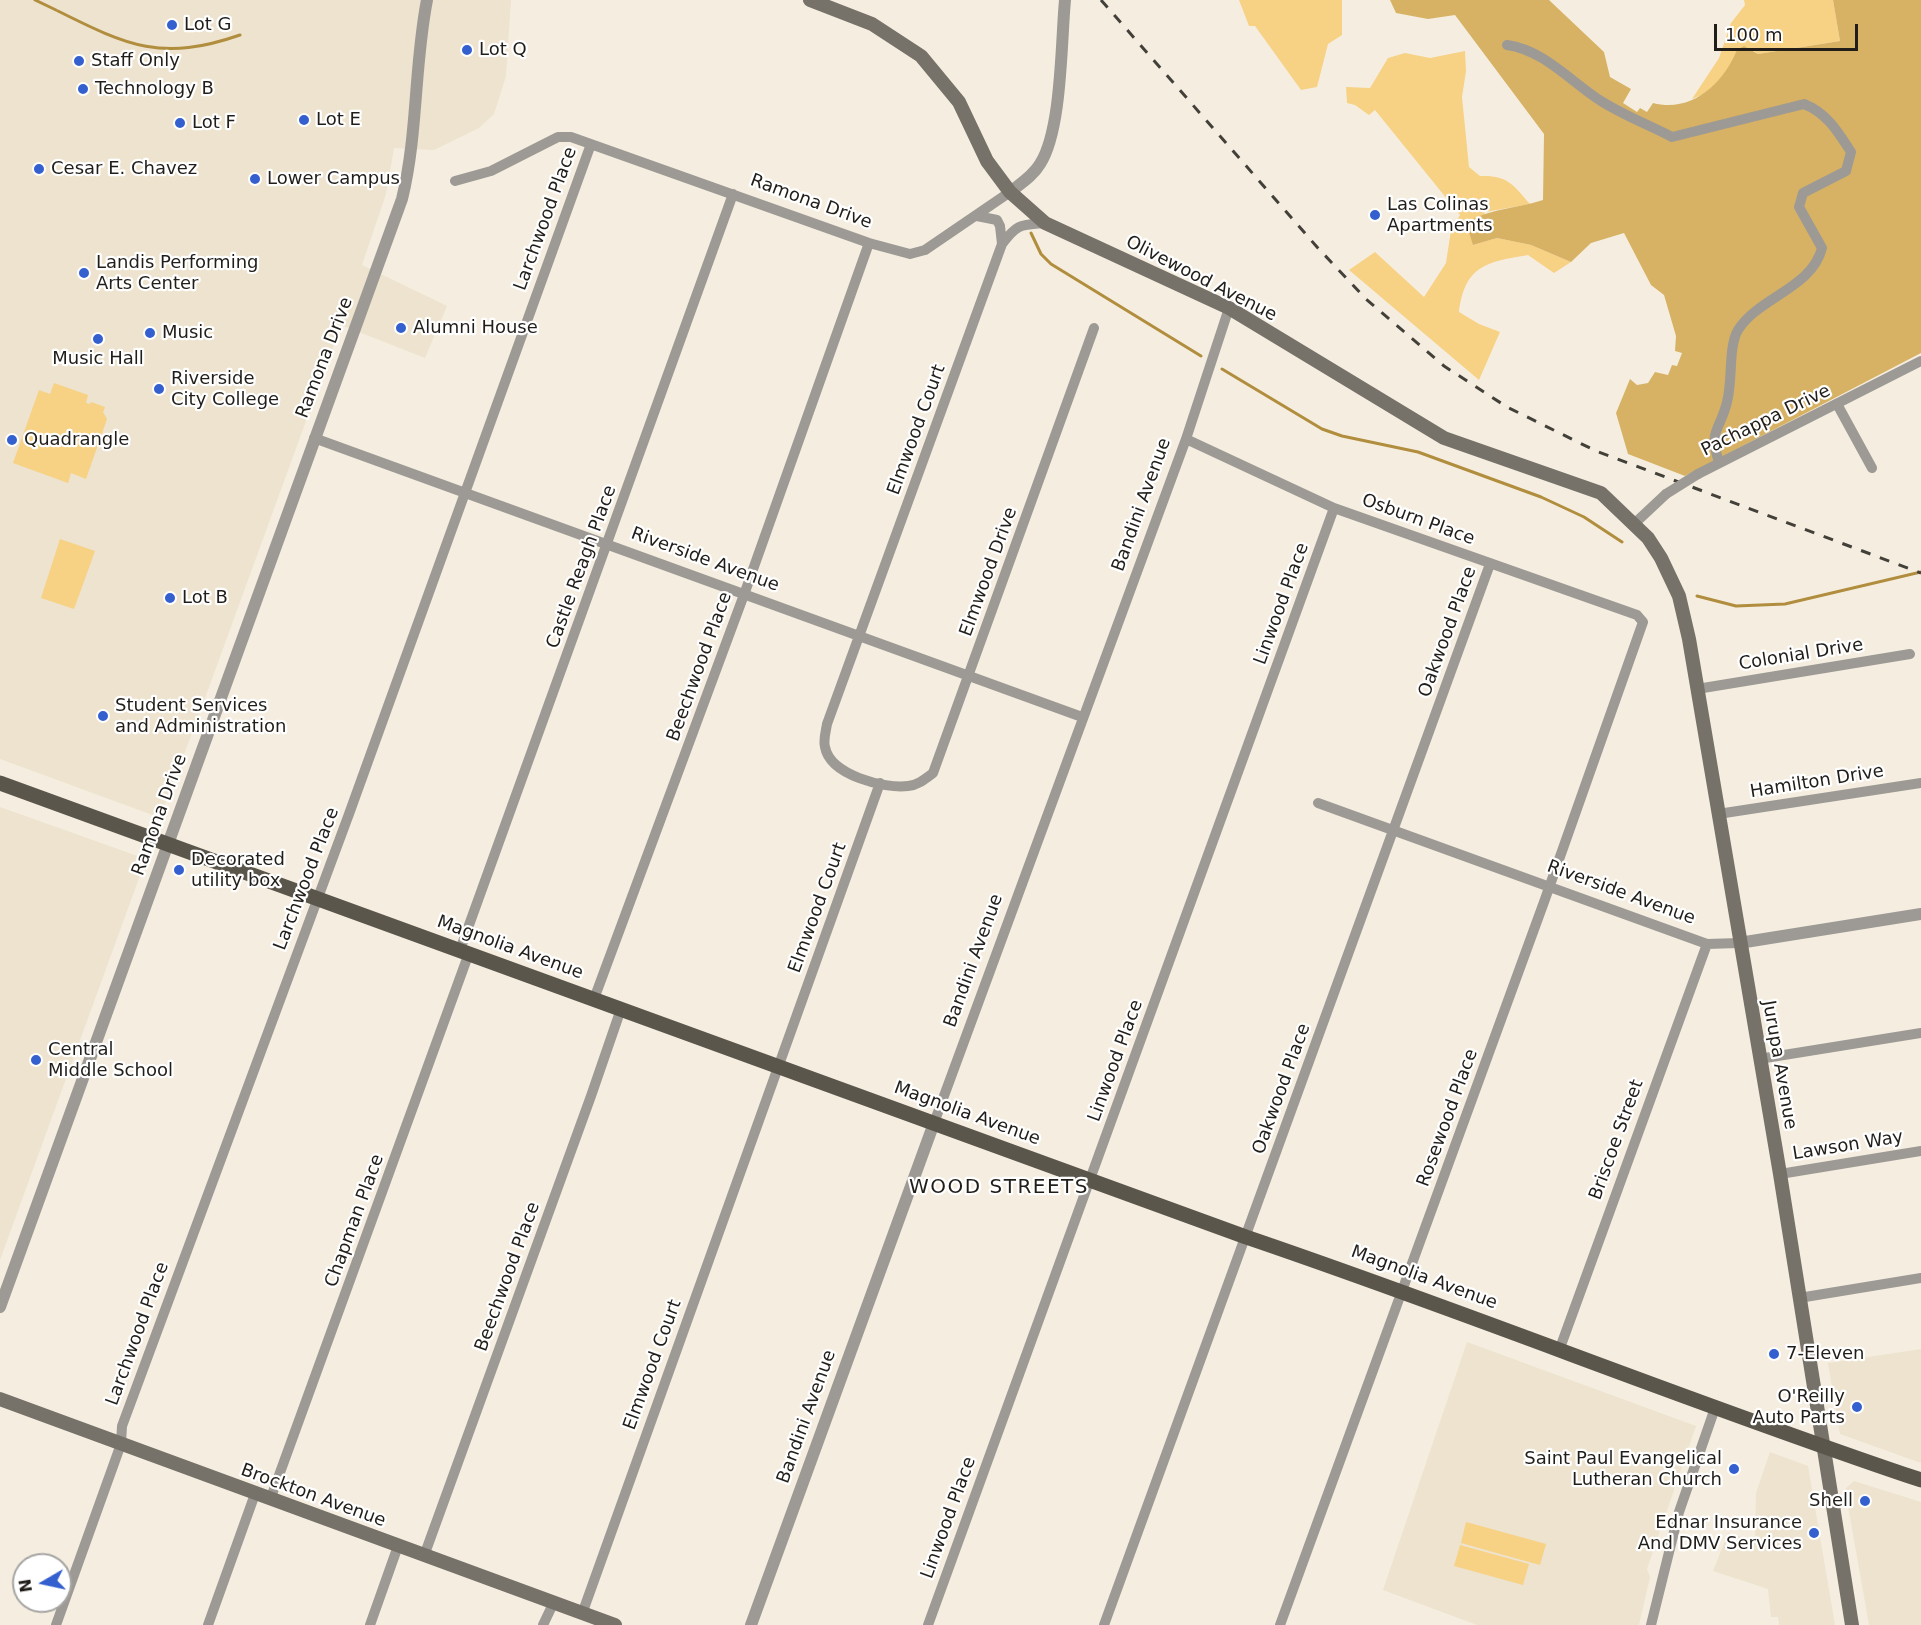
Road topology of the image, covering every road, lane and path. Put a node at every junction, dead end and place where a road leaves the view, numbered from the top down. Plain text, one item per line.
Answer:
1 (428, 0) edge
2 (810, 0) edge
3 (1065, 0) edge
4 (1507, 45) dead end
5 (591, 144) junction
6 (455, 181) dead end
7 (1010, 192) junction
8 (733, 194) junction
9 (977, 216) junction
10 (1045, 223) junction
11 (869, 243) junction
12 (1002, 244) junction
13 (1229, 308) junction
14 (1094, 328) dead end
15 (1921, 361) edge
16 (1837, 404) junction
17 (314, 438) junction
18 (1186, 439) junction
19 (1719, 462) junction
20 (1872, 468) dead end
21 (464, 492) junction
22 (1334, 508) junction
23 (1634, 524) junction
24 (608, 544) junction
25 (1490, 564) junction
26 (745, 592) junction
27 (1643, 622) joint
28 (860, 637) junction
29 (1910, 654) dead end
30 (969, 674) junction
31 (1697, 689) junction
32 (1082, 717) junction
33 (0, 783) edge
34 (880, 783) junction
35 (1921, 783) edge
36 (1318, 803) dead end
37 (1718, 814) junction
38 (1394, 831) junction
39 (169, 844) junction
40 (1550, 886) junction
41 (316, 898) junction
42 (1921, 914) edge
43 (1739, 943) junction
44 (1707, 944) junction
45 (464, 951) junction
46 (594, 999) junction
47 (621, 1009) junction
48 (1921, 1033) edge
49 (1759, 1059) junction
50 (779, 1066) junction
51 (934, 1124) junction
52 (1921, 1151) edge
53 (1780, 1174) junction
54 (1090, 1180) junction
55 (1246, 1237) junction
56 (1921, 1278) edge
57 (1402, 1290) junction
58 (1799, 1298) junction
59 (0, 1307) edge
60 (1560, 1348) junction
61 (0, 1399) edge
62 (1716, 1408) junction
63 (121, 1444) junction
64 (1822, 1446) junction
65 (1921, 1480) edge
66 (255, 1494) junction
67 (270, 1500) junction
68 (398, 1546) junction
69 (424, 1556) junction
70 (553, 1604) junction
71 (582, 1614) junction
72 (57, 1625) edge
73 (208, 1625) edge
74 (370, 1625) edge
75 (543, 1625) edge
76 (615, 1625) edge
77 (751, 1625) edge
78 (928, 1625) edge
79 (1104, 1625) edge
80 (1280, 1625) edge
81 (1651, 1625) edge
82 (1852, 1625) edge

1 - 17 street, Ramona Drive
2 - 7 main road, Olivewood Avenue
3 - 7 street
4 - 19 street
5 - 6 street, Ramona Drive
5 - 8 street, Ramona Drive
5 - 21 street, Larchwood Place
7 - 9 street, Ramona Drive
7 - 10 main road, Olivewood Avenue
8 - 11 street, Ramona Drive
8 - 24 street, Castle Reagh Place
9 - 11 street, Ramona Drive
9 - 12 street
10 - 12 street
10 - 13 main road, Olivewood Avenue
11 - 26 street, Beechwood Place
12 - 28 street, Elmwood Court
13 - 18 street, Bandini Avenue
13 - 23 main road, Olivewood Avenue
14 - 30 street, Elmwood Drive
15 - 16 street, Pachappa Drive
16 - 19 street, Pachappa Drive
16 - 20 street
17 - 21 street, Riverside Avenue
17 - 39 street, Ramona Drive
18 - 22 street, Osburn Place
18 - 32 street, Bandini Avenue
19 - 23 street, Pachappa Drive, bridge
21 - 24 street, Riverside Avenue
21 - 41 street, Larchwood Place
22 - 25 street, Osburn Place
22 - 54 street, Linwood Place
23 - 31 main road, Jurupa Avenue
24 - 26 street, Riverside Avenue
24 - 45 street, Castle Reagh Place
25 - 27 street, Osburn Place
25 - 38 street, Oakwood Place
26 - 28 street, Riverside Avenue
26 - 46 street, Beechwood Place
27 - 40 street, Rosewood Place
28 - 30 street, Riverside Avenue
28 - 34 street, Elmwood Court
29 - 31 street, Colonial Drive
30 - 32 street, Riverside Avenue
30 - 34 street, Elmwood Drive
31 - 37 main road, Jurupa Avenue
32 - 51 street, Bandini Avenue
33 - 39 main road, Magnolia Avenue
34 - 50 street, Elmwood Court
35 - 37 street, Hamilton Drive
36 - 38 street, Riverside Avenue
37 - 43 main road, Jurupa Avenue
38 - 40 street, Riverside Avenue
38 - 55 street, Oakwood Place
39 - 41 main road, Magnolia Avenue
39 - 59 street, Ramona Drive
40 - 44 street, Riverside Avenue
40 - 57 street, Rosewood Place
41 - 45 main road, Magnolia Avenue
41 - 63 street, Larchwood Place
42 - 43 street, Riverside Avenue
43 - 44 street, Riverside Avenue
43 - 49 main road, Jurupa Avenue
44 - 60 street, Briscoe Street
45 - 46 main road, Magnolia Avenue
45 - 67 street, Chapman Place
46 - 47 main road, Magnolia Avenue
47 - 50 main road, Magnolia Avenue
47 - 69 street, Beechwood Place
48 - 49 street
49 - 53 main road, Jurupa Avenue
50 - 51 main road, Magnolia Avenue
50 - 71 street, Elmwood Court
51 - 54 main road, Magnolia Avenue
51 - 77 street, Bandini Avenue
52 - 53 street, Lawson Way
53 - 58 main road, Jurupa Avenue
54 - 55 main road, Magnolia Avenue
54 - 78 street, Linwood Place
55 - 57 main road, Magnolia Avenue
55 - 79 street, Oakwood Place
56 - 58 street
57 - 60 main road, Magnolia Avenue
57 - 80 street, Rosewood Place
58 - 64 main road, Jurupa Avenue
60 - 62 main road, Magnolia Avenue
61 - 63 main road, Brockton Avenue
62 - 64 main road, Magnolia Avenue
62 - 81 street
63 - 66 main road, Brockton Avenue
63 - 72 street, Larchwood Place
64 - 65 main road, Magnolia Avenue
64 - 82 main road, Jurupa Avenue
66 - 67 main road, Brockton Avenue
66 - 73 street
67 - 68 main road, Brockton Avenue
68 - 69 main road, Brockton Avenue
68 - 74 street
69 - 70 main road, Brockton Avenue
70 - 71 main road, Brockton Avenue
70 - 75 street
71 - 76 main road, Brockton Avenue

